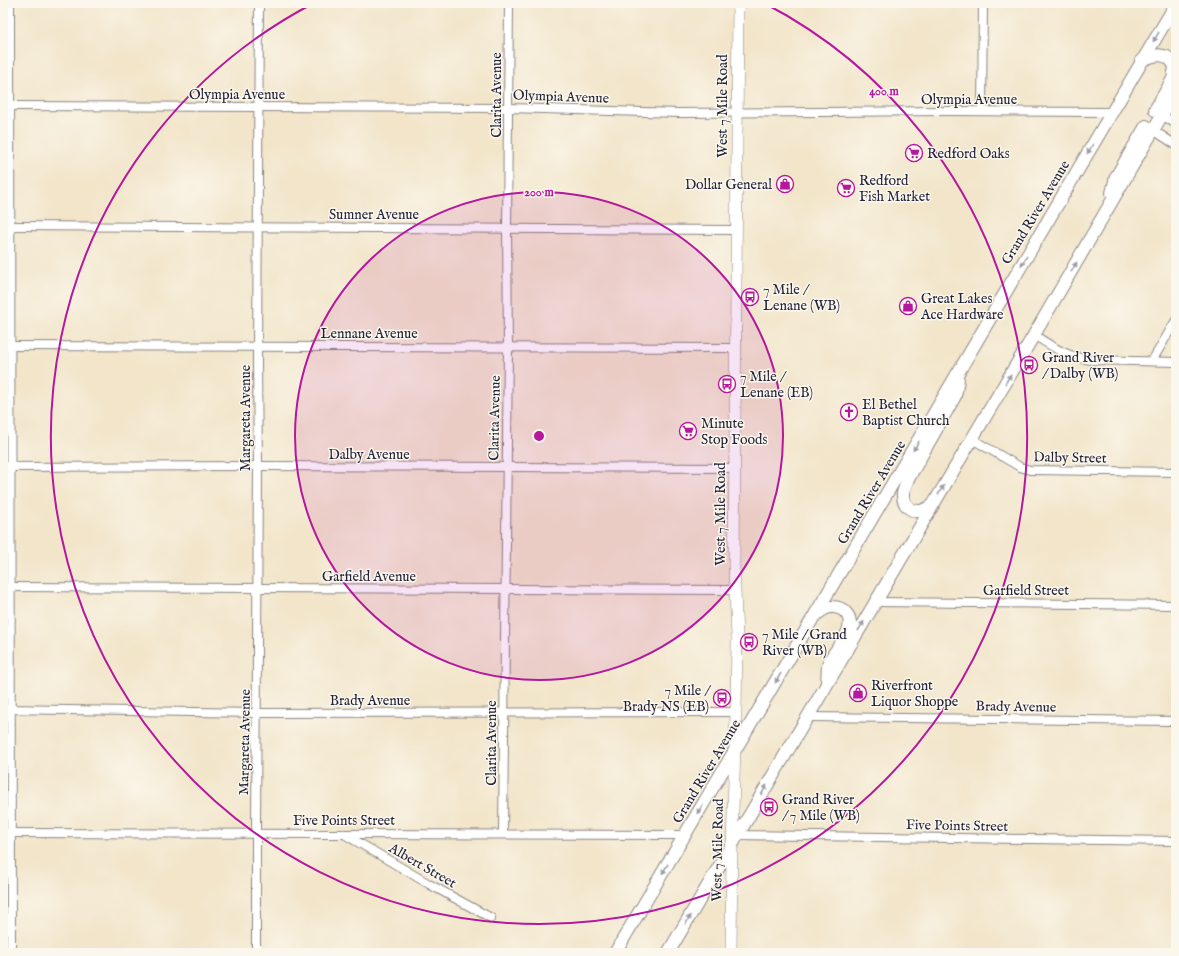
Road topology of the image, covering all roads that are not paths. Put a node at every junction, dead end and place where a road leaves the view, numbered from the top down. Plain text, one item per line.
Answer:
1 (10, 3) edge
2 (260, 3) edge
3 (509, 3) edge
4 (738, 3) edge
5 (984, 3) edge
6 (1176, 4) edge
7 (1142, 61) junction
8 (1176, 91) edge
9 (10, 106) junction
10 (259, 107) junction
11 (509, 108) junction
12 (982, 111) junction
13 (737, 112) junction
14 (1111, 112) junction
15 (1162, 115) junction
16 (1176, 124) edge
17 (1153, 130) junction
18 (1176, 145) edge
19 (1109, 206) junction
20 (11, 226) junction
21 (259, 226) junction
22 (507, 227) junction
23 (736, 230) junction
24 (1176, 320) edge
25 (1034, 335) junction
26 (7, 346) edge
27 (258, 346) junction
28 (508, 347) junction
29 (736, 348) junction
30 (1152, 362) junction
31 (1176, 362) edge
32 (960, 371) junction
33 (972, 439) junction
34 (258, 466) junction
35 (7, 467) edge
36 (506, 467) junction
37 (735, 468) junction
38 (1176, 472) edge
39 (932, 506) junction
40 (7, 587) edge
41 (258, 588) junction
42 (506, 589) junction
43 (735, 590) junction
44 (875, 602) junction
45 (1176, 605) edge
46 (812, 620) junction
47 (827, 684) junction
48 (7, 709) edge
49 (736, 712) junction
50 (257, 713) junction
51 (504, 713) junction
52 (807, 717) junction
53 (1176, 721) edge
54 (735, 751) junction
55 (7, 832) edge
56 (256, 833) junction
57 (343, 833) junction
58 (503, 834) junction
59 (685, 835) junction
60 (738, 835) junction
61 (1176, 841) edge
62 (732, 846) junction
63 (491, 918) dead end
64 (11, 953) edge
65 (256, 953) edge
66 (615, 953) edge
67 (668, 953) edge
68 (732, 953) edge

1 - 9 street
2 - 10 street, Margareta Avenue
3 - 11 street, Clarita Avenue
4 - 13 main road, West 7 Mile Road
5 - 12 street
6 -> 7 main road, Grand River Avenue
7 - 14 main road, Grand River Avenue
7 - 19 main road
8 - 15 main road
9 - 10 street, Olympia Avenue
9 - 20 street
10 - 11 street, Olympia Avenue
10 - 21 street, Margareta Avenue
11 - 13 street, Olympia Avenue
11 - 22 street, Clarita Avenue
12 - 13 street, Olympia Avenue
12 - 14 street, Olympia Avenue
13 - 23 main road, West 7 Mile Road
14 -> 32 main road, Grand River Avenue
15 - 16 street
15 - 17 main road
17 - 18 street
17 - 19 main road
25 -> 19 main road
20 - 21 street, Sumner Avenue
20 - 26 street
21 - 22 street, Sumner Avenue
21 - 27 street, Margareta Avenue
22 - 23 street, Sumner Avenue
22 - 28 street, Clarita Avenue
23 - 29 main road, West 7 Mile Road
24 - 30 street
25 - 30 street
33 -> 25 main road
26 - 27 street, Lennane Avenue
26 - 35 street
27 - 28 street, Lennane Avenue
27 - 34 street, Margareta Avenue
28 - 29 street, Lennane Avenue
28 - 36 street, Clarita Avenue
29 - 37 main road, West 7 Mile Road
30 - 31 street
32 - 39 main road
32 -> 46 main road, Grand River Avenue
33 - 38 street, Dalby Street
39 -> 33 main road
34 - 35 street, Dalby Avenue
34 - 36 street, Dalby Avenue
34 - 41 street, Margareta Avenue
35 - 40 street
36 - 37 street, Dalby Avenue
36 - 42 street, Clarita Avenue
37 - 43 main road, West 7 Mile Road
39 - 44 main road
40 - 41 street, Garfield Avenue
40 - 48 street
41 - 42 street, Garfield Avenue
41 - 50 street, Margareta Avenue
42 - 43 street, Garfield Avenue
42 - 51 street, Clarita Avenue
43 - 49 main road, West 7 Mile Road
44 - 45 street, Garfield Street
47 -> 44 main road
46 - 47 main road
46 -> 54 main road, Grand River Avenue
47 - 52 main road
48 - 50 street, Brady Avenue
48 - 55 street
49 - 51 street, Brady Avenue
49 - 54 main road, West 7 Mile Road
50 - 51 street, Brady Avenue
50 - 56 street, Margareta Avenue
51 - 58 street, Clarita Avenue
52 - 53 street, Brady Avenue
60 -> 52 main road
54 -> 59 main road, Grand River Avenue
54 - 62 main road, West 7 Mile Road
55 - 56 street, Five Points Street
55 - 64 street
56 - 57 street, Five Points Street
56 - 65 street, Margareta Avenue
57 - 58 street, Five Points Street
57 - 63 street, Albert Street
58 - 59 street, Five Points Street
59 -> 66 main road, Grand River Avenue
60 - 61 street, Five Points Street
60 - 62 main road
67 -> 62 main road
62 - 68 main road, West 7 Mile Road

